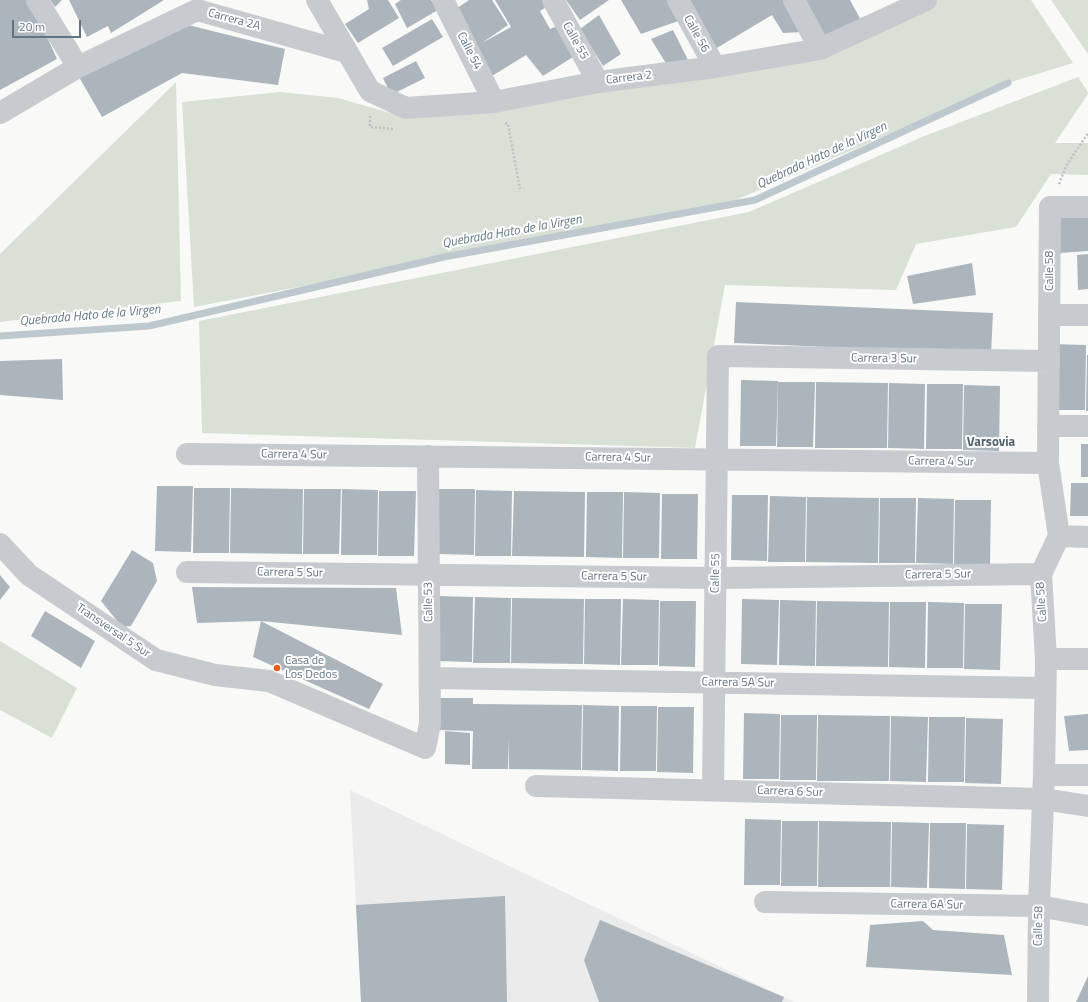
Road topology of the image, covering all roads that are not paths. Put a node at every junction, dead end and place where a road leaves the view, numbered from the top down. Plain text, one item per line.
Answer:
1 (38, 0) edge
2 (317, 0) edge
3 (443, 0) edge
4 (553, 0) edge
5 (678, 0) edge
6 (794, 0) edge
7 (919, 2) edge
8 (194, 5) edge
9 (820, 49) junction
10 (346, 52) junction
11 (78, 67) junction
12 (715, 67) junction
13 (598, 82) junction
14 (494, 102) junction
15 (0, 113) edge
16 (1088, 207) edge
17 (1049, 315) junction
18 (1088, 315) edge
19 (718, 356) joint
20 (1049, 360) junction
21 (1048, 426) junction
22 (1088, 426) edge
23 (187, 454) dead end
24 (428, 456) junction
25 (717, 459) junction
26 (1048, 463) junction
27 (1059, 536) junction
28 (1088, 537) edge
29 (0, 544) edge
30 (188, 572) dead end
31 (1040, 574) junction
32 (429, 575) junction
33 (716, 578) junction
34 (1046, 659) junction
35 (1088, 659) edge
36 (430, 678) junction
37 (714, 682) junction
38 (1045, 688) junction
39 (424, 748) joint
40 (1044, 775) junction
41 (1088, 775) edge
42 (536, 786) dead end
43 (713, 790) junction
44 (1043, 799) junction
45 (1088, 806) edge
46 (765, 902) dead end
47 (1039, 906) junction
48 (1088, 915) edge
49 (1038, 998) edge

1 - 11 street
2 - 10 street
3 - 14 street, Calle 54
4 - 13 street, Calle 55
5 - 12 street, Calle 56
6 - 9 street
7 - 9 street, Carrera 2
8 - 10 street, Carrera 2A
8 - 11 street, Carrera 2A
9 - 12 street, Carrera 2
10 - 14 street, Carrera 2
11 - 15 street, Carrera 2A
12 - 13 street, Carrera 2
13 - 14 street, Carrera 2
16 - 17 street, Calle 58
17 - 18 street
17 - 20 street, Calle 58
19 - 20 street, Carrera 3 Sur
19 - 25 street, Calle 55
20 - 21 street, Calle 58
21 - 22 street
21 - 26 street, Calle 58
23 - 24 street, Carrera 4 Sur
24 - 25 street, Carrera 4 Sur
24 - 32 street, Calle 53
25 - 26 street, Carrera 4 Sur
25 - 33 street, Calle 55
26 - 27 street, Calle 58
27 - 28 street
27 - 31 street, Calle 58
29 - 39 street, Transversal 5 Sur
30 - 32 street, Carrera 5 Sur
31 - 33 street, Carrera 5 Sur
31 - 34 street, Calle 58
32 - 33 street, Carrera 5 Sur
32 - 36 street, Calle 53
33 - 37 street, Calle 55
34 - 35 street
34 - 38 street, Calle 58
36 - 37 street, Carrera 5A Sur
36 - 39 street, Calle 53
37 - 38 street, Carrera 5A Sur
37 - 43 street, Calle 55
38 - 40 street, Calle 58
40 - 41 street
40 - 44 street, Calle 58
42 - 43 street, Carrera 6 Sur
43 - 44 street, Carrera 6 Sur
44 - 45 street, Carrera 6 Sur
44 - 47 street, Calle 58
46 - 47 street, Carrera 6A Sur
47 - 48 street, Carrera 6A Sur
47 - 49 street, Calle 58

